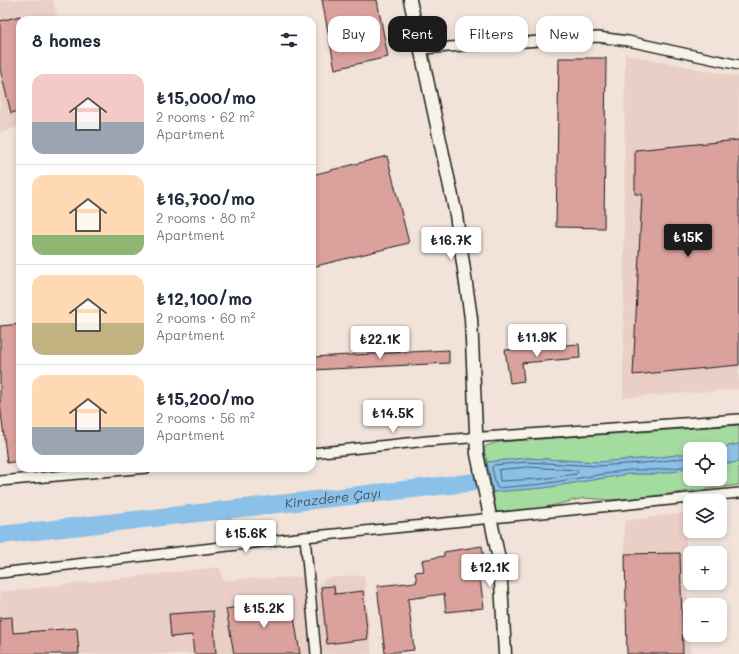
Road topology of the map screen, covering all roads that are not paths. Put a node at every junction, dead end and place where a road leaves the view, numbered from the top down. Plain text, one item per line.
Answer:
1 (410, 0) edge
2 (413, 16) edge
3 (447, 48) edge
4 (420, 52) edge
5 (739, 65) edge
6 (739, 419) edge
7 (476, 438) junction
8 (316, 453) edge
9 (102, 472) edge
10 (0, 481) edge
11 (739, 493) edge
12 (491, 519) junction
13 (305, 537) junction
14 (0, 573) edge
15 (316, 654) edge
16 (505, 654) edge

1 - 2 street
3 - 5 street
4 - 7 street
6 - 7 street
7 - 8 street
7 - 12 street
9 - 10 street
11 - 12 street
12 - 13 street
12 - 16 street
13 - 14 street
13 - 15 street

